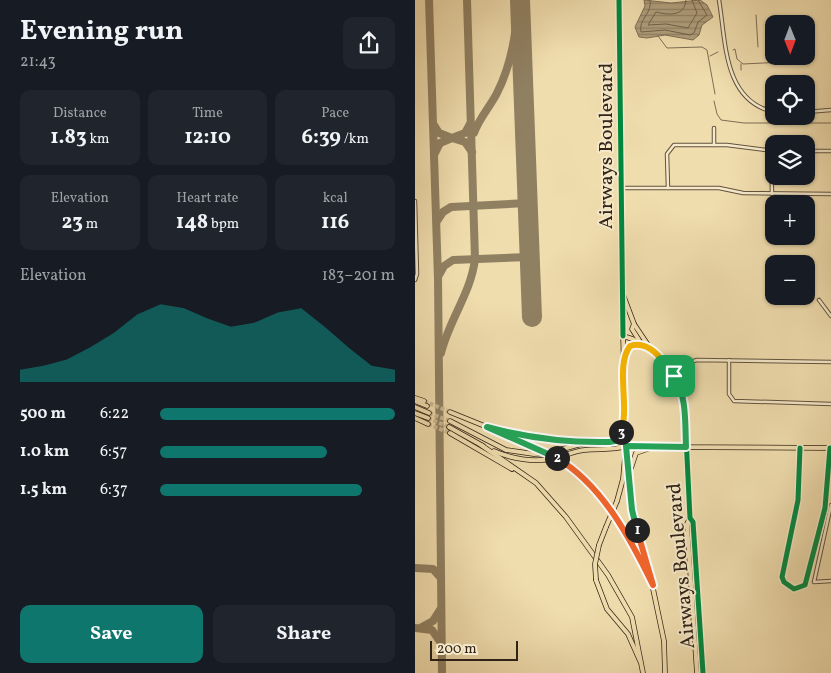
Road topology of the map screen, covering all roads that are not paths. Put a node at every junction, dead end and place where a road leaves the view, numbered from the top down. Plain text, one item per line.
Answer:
1 (619, 0) edge
2 (719, 0) edge
3 (765, 109) edge
4 (831, 110) edge
5 (815, 111) edge
6 (714, 128) dead end
7 (714, 145) junction
8 (765, 150) edge
9 (815, 151) edge
10 (831, 151) edge
11 (772, 185) edge
12 (620, 188) junction
13 (668, 188) junction
14 (772, 194) junction
15 (831, 194) edge
16 (415, 201) edge
17 (415, 280) edge
18 (622, 292) junction
19 (819, 300) dead end
20 (831, 316) edge
21 (634, 324) junction
22 (623, 336) junction
23 (641, 342) junction
24 (649, 347) junction
25 (623, 359) junction
26 (729, 360) junction
27 (831, 362) edge
28 (674, 376) junction
29 (415, 399) edge
30 (424, 401) tunnel mouth
31 (831, 404) edge
32 (427, 406) tunnel mouth
33 (415, 407) edge
34 (415, 412) edge
35 (450, 412) tunnel mouth
36 (429, 413) tunnel mouth
37 (625, 415) junction
38 (415, 418) edge
39 (428, 418) tunnel mouth
40 (450, 421) tunnel mouth
41 (428, 424) tunnel mouth
42 (449, 427) tunnel mouth
43 (487, 427) junction
44 (450, 433) tunnel mouth
45 (597, 442) junction
46 (609, 442) junction
47 (481, 445) junction
48 (626, 446) junction
49 (653, 447) junction
50 (686, 447) junction
51 (800, 448) junction
52 (831, 448) edge
53 (526, 476) junction
54 (629, 485) junction
55 (831, 505) edge
56 (690, 518) junction
57 (831, 581) edge
58 (653, 585) junction
59 (642, 667) junction
60 (643, 673) edge
61 (665, 673) edge
62 (697, 673) edge
63 (703, 673) edge

1 - 12 main road, Airways Boulevard
2 - 3 street
4 - 5 street
6 - 7 street
7 - 8 street
7 - 13 street
9 - 10 street
11 - 14 street
12 - 13 street
12 - 18 main road, Airways Boulevard
13 - 14 street
14 - 15 street
16 - 17 street
18 - 21 main road, Airways Boulevard
18 - 22 main road
19 - 20 street
21 - 23 main road
21 - 24 main road, Airways Boulevard
22 - 23 main road, Airways Boulevard
22 - 25 main road
23 - 24 main road, Airways Boulevard
24 - 25 main road
24 - 28 main road, Airways Boulevard
25 - 37 main road
26 - 27 street
26 - 28 street
26 - 31 street
28 - 50 main road, Airways Boulevard
29 - 30 main road
29 - 32 main road
33 - 36 main road
34 - 39 main road
35 - 43 main road
37 - 46 main road
37 - 48 main road
38 - 41 main road
40 - 45 main road
42 - 47 main road
43 - 45 main road
43 - 58 main road, bridge
44 - 53 main road
45 - 46 main road
46 - 48 main road
47 - 48 main road
47 - 53 main road
48 - 49 main road
48 - 54 main road
48 - 59 main road, bridge
49 - 50 main road
49 - 54 main road
50 - 51 main road
50 - 56 main road, Airways Boulevard
51 - 52 main road
51 - 52 street
53 - 59 main road
54 - 58 main road
55 - 57 street
56 - 62 main road, Airways Boulevard
56 - 63 main road, Airways Boulevard
58 - 61 main road
59 - 60 main road

